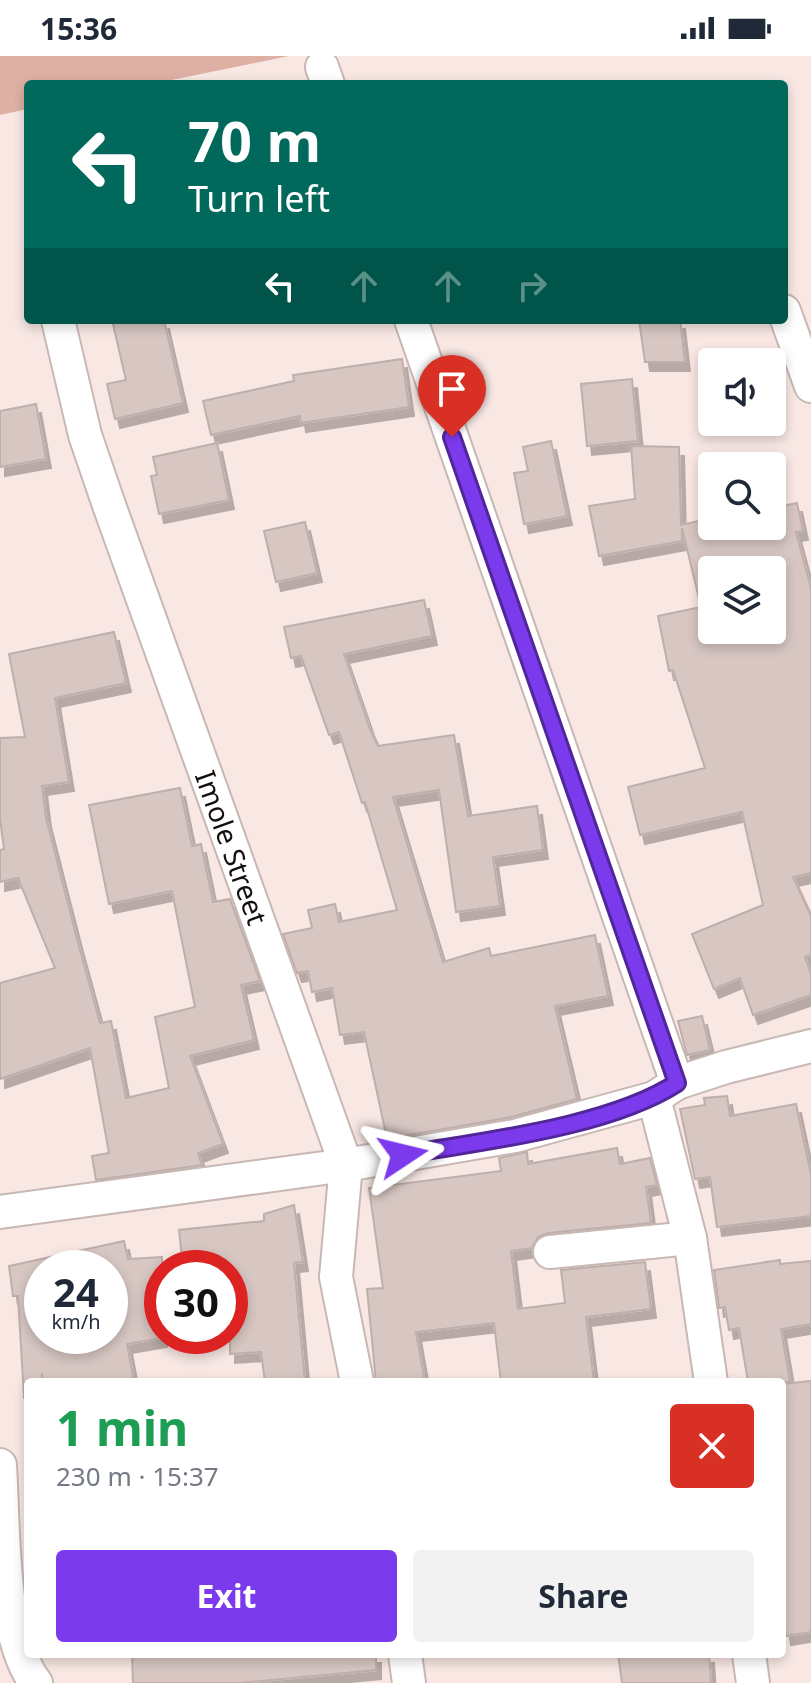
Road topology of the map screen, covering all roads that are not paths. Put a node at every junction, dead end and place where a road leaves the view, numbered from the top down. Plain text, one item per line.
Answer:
1 (788, 322) edge
2 (59, 324) edge
3 (412, 324) edge
4 (811, 386) edge
5 (811, 1046) edge
6 (666, 1090) junction
7 (346, 1165) junction
8 (0, 1212) edge
9 (690, 1238) junction
10 (550, 1252) dead end
11 (356, 1378) edge
12 (710, 1378) edge
13 (0, 1465) edge
14 (406, 1658) edge
15 (750, 1658) edge
16 (36, 1683) edge
17 (409, 1683) edge
18 (753, 1683) edge

1 - 4 street
2 - 7 street, Imole Street
3 - 6 street
5 - 6 street
6 - 7 street
6 - 9 street
7 - 8 street
7 - 11 street, Imole Street
9 - 10 street
9 - 12 street
13 - 16 street
14 - 17 street
15 - 18 street

